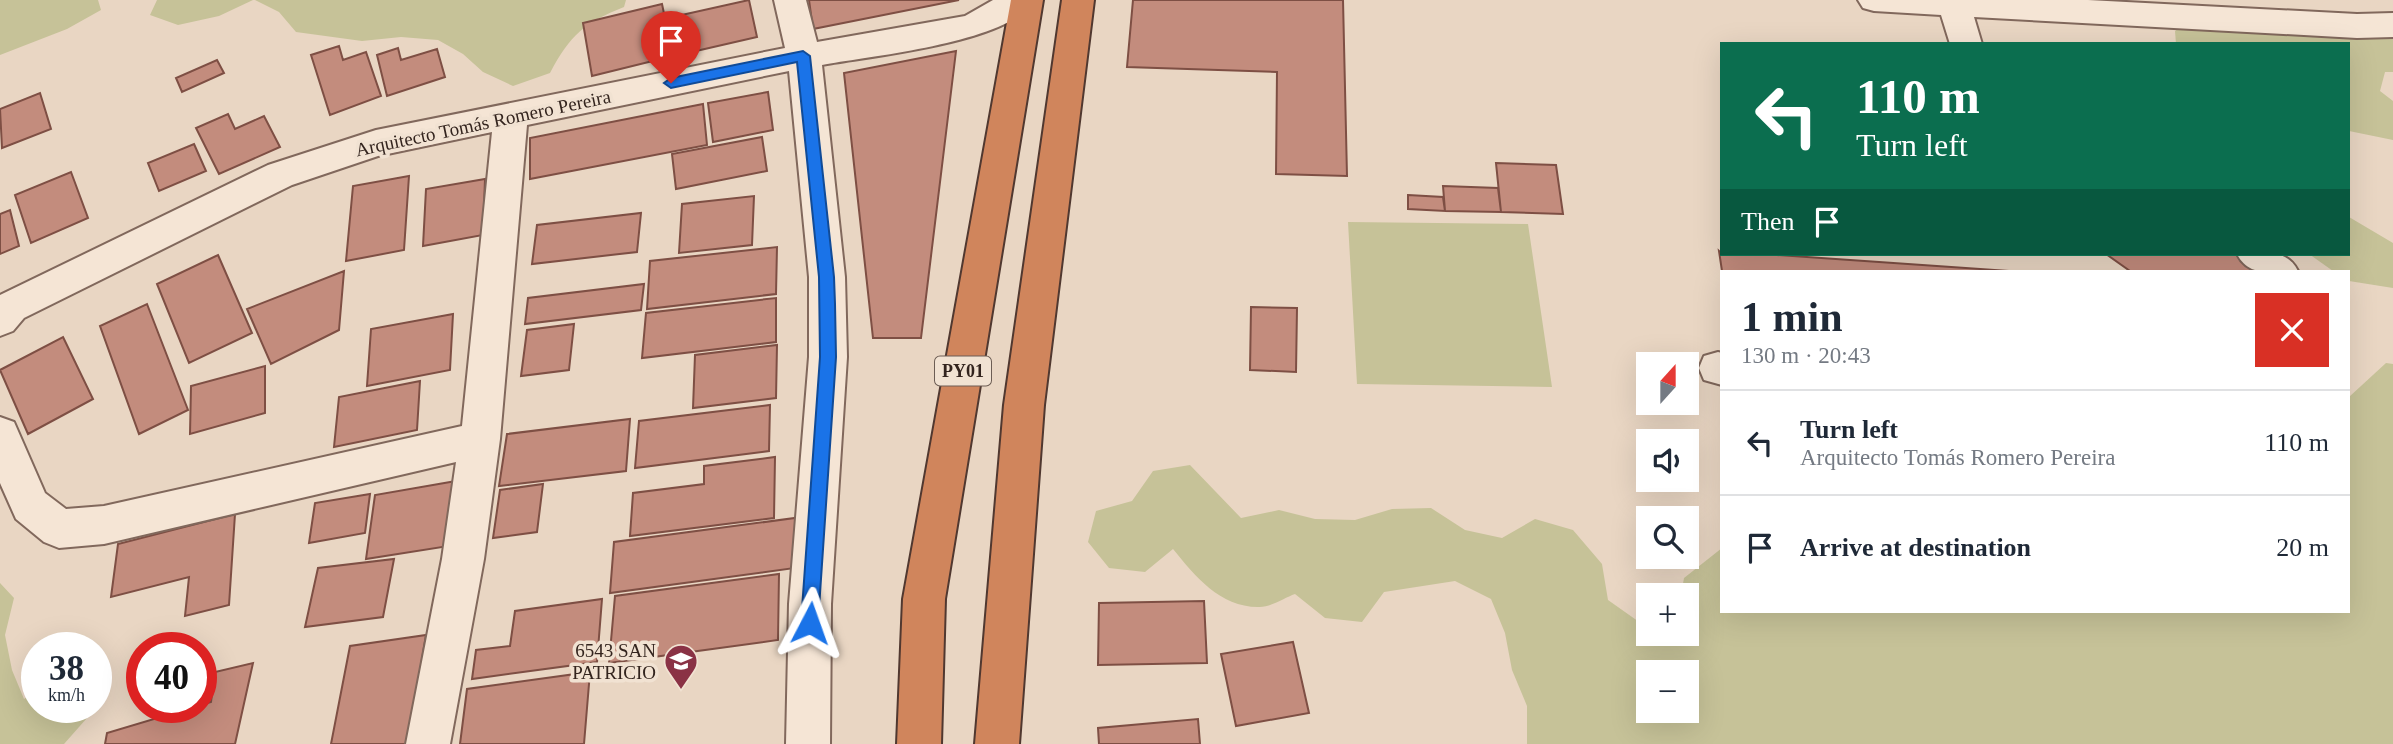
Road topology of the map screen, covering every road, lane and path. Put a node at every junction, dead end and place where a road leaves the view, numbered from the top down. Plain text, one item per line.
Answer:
1 (790, 0) edge
2 (1019, 0) edge
3 (1027, 0) edge
4 (1078, 0) edge
5 (1874, 0) edge
6 (1955, 4) junction
7 (2349, 13) edge
8 (2393, 25) edge
9 (1965, 42) edge
10 (803, 56) junction
11 (511, 115) junction
12 (2258, 256) edge
13 (2279, 270) edge
14 (5, 313) edge
15 (0, 434) edge
16 (480, 439) junction
17 (429, 744) edge
18 (808, 744) edge
19 (919, 744) edge
20 (997, 744) edge

1 - 10 street
2 - 10 street, Arquitecto Tomás Romero Pereira
3 - 19 highway, PY01
4 - 20 highway
5 - 6 street
6 - 7 street
6 - 9 street
7 - 8 street
10 - 11 street, Arquitecto Tomás Romero Pereira
10 - 18 street
11 - 14 street, Arquitecto Tomás Romero Pereira
11 - 16 street
12 - 13 street
15 - 16 street
16 - 17 street

